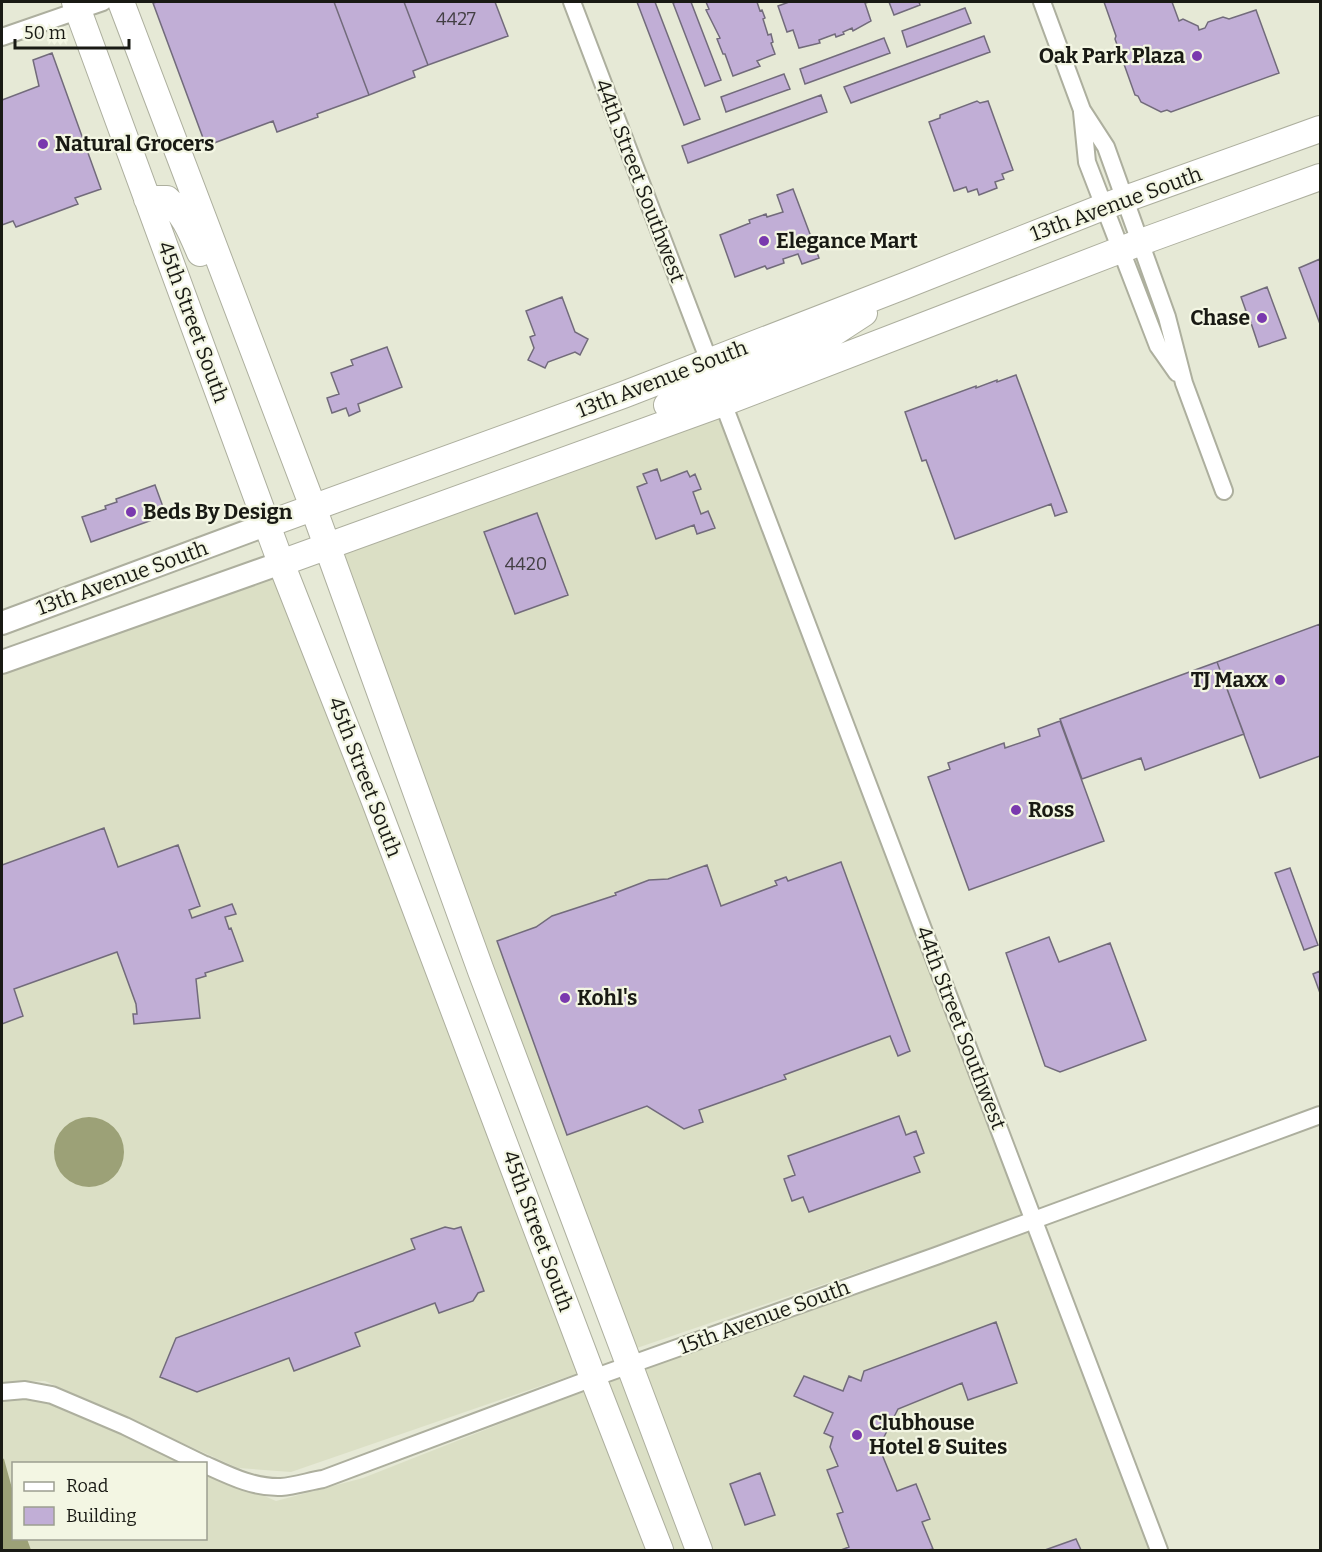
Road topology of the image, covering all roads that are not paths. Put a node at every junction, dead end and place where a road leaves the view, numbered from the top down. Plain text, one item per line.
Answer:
1 (103, 2) edge
2 (121, 2) edge
3 (572, 2) edge
4 (1042, 2) edge
5 (76, 6) edge
6 (2, 38) edge
7 (107, 89) junction
8 (1082, 110) junction
9 (1320, 129) edge
10 (1320, 177) edge
11 (192, 183) junction
12 (147, 200) junction
13 (1114, 203) junction
14 (1131, 246) junction
15 (904, 286) junction
16 (709, 361) junction
17 (258, 365) junction
18 (723, 403) junction
19 (528, 473) junction
20 (1224, 491) dead end
21 (313, 507) junction
22 (268, 524) junction
23 (326, 546) junction
24 (281, 563) junction
25 (2, 623) edge
26 (2, 662) edge
27 (350, 739) junction
28 (465, 927) junction
29 (429, 943) junction
30 (535, 1114) junction
31 (1320, 1115) edge
32 (503, 1137) junction
33 (1034, 1220) junction
34 (577, 1227) junction
35 (630, 1365) junction
36 (593, 1378) junction
37 (2, 1392) edge
38 (200, 1462) edge
39 (207, 1466) edge
40 (660, 1551) edge
41 (699, 1551) edge
42 (1159, 1551) edge

1 - 5 street
2 - 11 main road, 45th Street South
3 - 16 street, 44th Street Southwest
4 - 8 street
5 - 6 street
5 - 7 main road, 45th Street South
7 - 11 main road
7 - 12 main road, 45th Street South
8 - 13 street
8 - 13 street
9 - 13 main road, 13th Avenue South
10 - 14 main road, 13th Avenue South
11 - 17 main road, 45th Street South
12 - 17 main road
12 - 22 main road, 45th Street South
13 - 14 street
13 - 14 street
13 - 15 main road, 13th Avenue South
14 - 18 main road, 13th Avenue South
14 - 20 street
15 - 16 main road, 13th Avenue South
15 - 18 main road
16 - 19 main road
16 - 21 main road, 13th Avenue South
17 - 21 main road, 45th Street South
18 - 19 main road, 13th Avenue South
18 - 33 street, 44th Street Southwest
19 - 23 main road, 13th Avenue South
21 - 22 main road, 13th Avenue South
21 - 23 main road, 45th Street South
22 - 24 main road, 45th Street South
22 - 25 main road, 13th Avenue South
23 - 24 main road, 13th Avenue South
23 - 28 main road, 45th Street South
24 - 26 main road, 13th Avenue South
24 - 27 main road, 45th Street South
27 - 28 main road
27 - 29 main road, 45th Street South
28 - 30 main road, 45th Street South
29 - 30 main road
29 - 32 main road, 45th Street South
30 - 34 main road, 45th Street South
31 - 33 street, 15th Avenue South
32 - 34 main road
32 - 36 main road, 45th Street South
33 - 35 street, 15th Avenue South
33 - 42 street, 44th Street Southwest
34 - 35 main road, 45th Street South
35 - 36 street, 15th Avenue South
35 - 41 main road, 45th Street South
36 - 39 street, 15th Avenue South
36 - 40 main road, 45th Street South
37 - 38 street, 15th Avenue South

